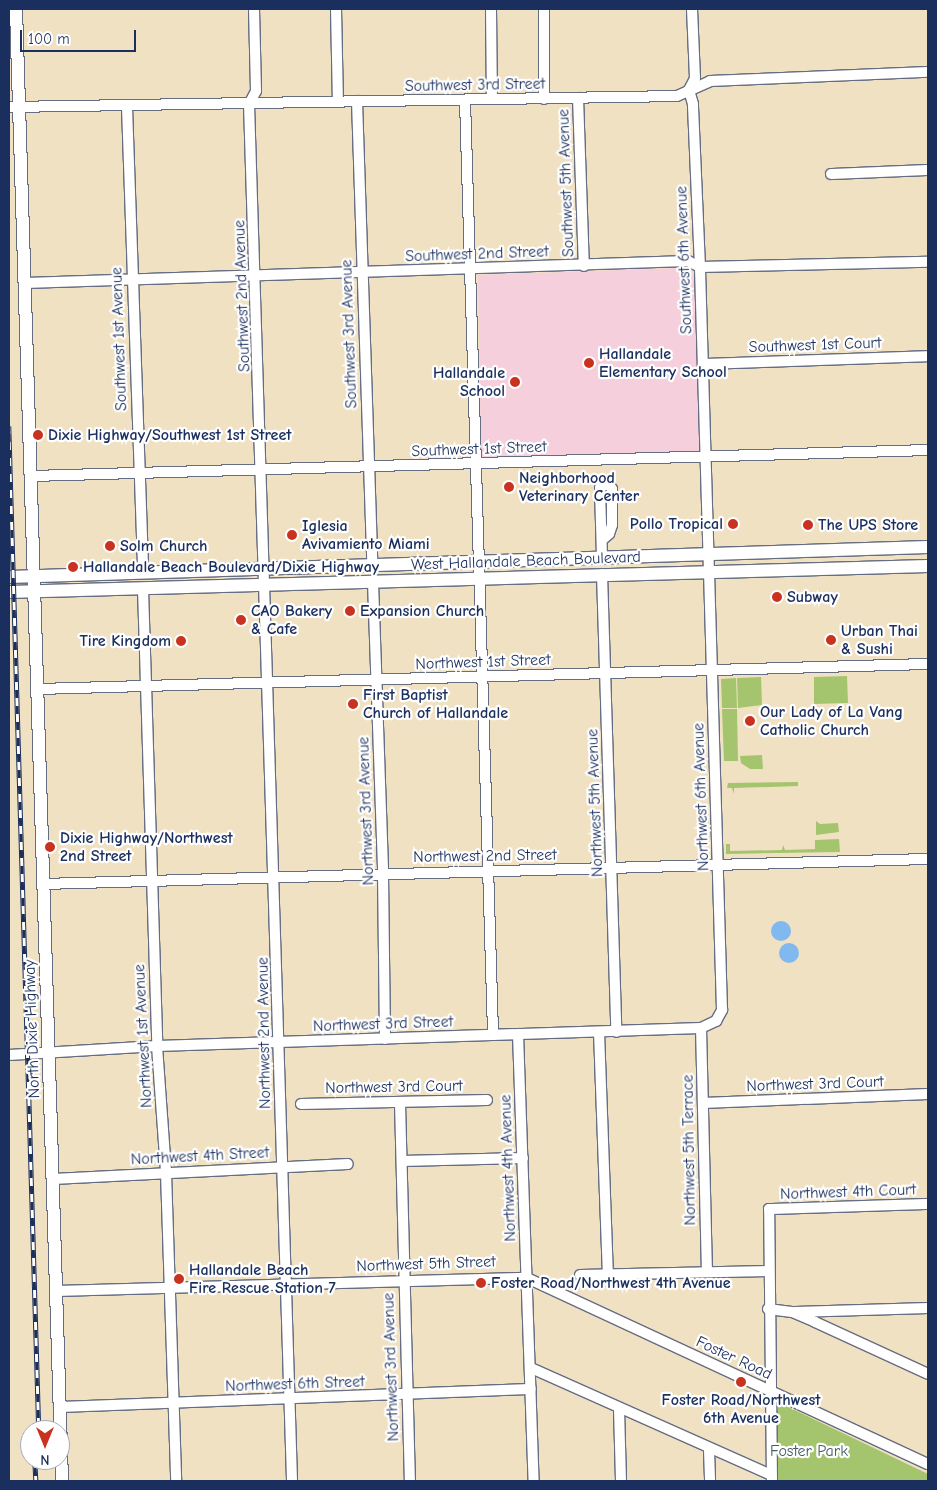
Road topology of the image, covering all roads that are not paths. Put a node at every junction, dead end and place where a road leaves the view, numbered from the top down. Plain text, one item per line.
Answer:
1 (16, 9) edge
2 (254, 9) edge
3 (336, 9) edge
4 (491, 9) edge
5 (544, 9) edge
6 (692, 9) edge
7 (928, 72) edge
8 (689, 90) junction
9 (578, 98) junction
10 (492, 99) junction
11 (544, 99) junction
12 (465, 100) junction
13 (357, 101) junction
14 (338, 102) junction
15 (249, 104) junction
16 (14, 107) edge
17 (127, 107) junction
18 (928, 170) edge
19 (830, 174) dead end
20 (928, 262) edge
21 (584, 266) junction
22 (700, 267) junction
23 (472, 269) junction
24 (362, 272) junction
25 (257, 275) junction
26 (133, 280) junction
27 (25, 283) junction
28 (928, 356) edge
29 (702, 364) junction
30 (928, 450) edge
31 (706, 457) junction
32 (475, 464) junction
33 (369, 467) junction
34 (262, 471) junction
35 (138, 474) junction
36 (32, 476) junction
37 (603, 539) dead end
38 (928, 546) edge
39 (708, 556) junction
40 (602, 557) junction
41 (478, 563) junction
42 (372, 565) junction
43 (926, 565) edge
44 (265, 568) junction
45 (143, 570) junction
46 (708, 571) junction
47 (602, 574) junction
48 (35, 576) junction
49 (9, 577) edge
50 (478, 579) junction
51 (372, 582) junction
52 (265, 585) junction
53 (143, 589) junction
54 (9, 592) edge
55 (35, 592) junction
56 (928, 664) edge
57 (712, 670) junction
58 (606, 673) junction
59 (482, 677) junction
60 (376, 680) junction
61 (268, 683) junction
62 (146, 687) junction
63 (38, 689) junction
64 (928, 859) edge
65 (718, 865) junction
66 (612, 868) junction
67 (487, 872) junction
68 (384, 874) junction
69 (275, 877) junction
70 (152, 882) junction
71 (43, 884) junction
72 (716, 1021) joint
73 (701, 1028) junction
74 (599, 1032) junction
75 (616, 1032) junction
76 (518, 1034) junction
77 (493, 1035) junction
78 (386, 1039) junction
79 (279, 1043) junction
80 (157, 1046) junction
81 (49, 1052) junction
82 (9, 1055) edge
83 (928, 1094) edge
84 (487, 1100) dead end
85 (400, 1103) junction
86 (703, 1103) junction
87 (301, 1104) dead end
88 (523, 1158) junction
89 (402, 1160) junction
90 (348, 1164) dead end
91 (282, 1167) junction
92 (166, 1174) junction
93 (53, 1179) junction
94 (928, 1204) edge
95 (707, 1271) junction
96 (769, 1271) junction
97 (608, 1274) junction
98 (580, 1276) dead end
99 (527, 1278) junction
100 (403, 1280) junction
101 (286, 1283) junction
102 (169, 1287) junction
103 (56, 1291) junction
104 (928, 1308) edge
105 (768, 1309) junction
106 (792, 1312) junction
107 (531, 1368) junction
108 (928, 1374) edge
109 (531, 1389) junction
110 (770, 1392) junction
111 (407, 1395) junction
112 (289, 1399) junction
113 (173, 1403) junction
114 (60, 1407) junction
115 (619, 1409) junction
116 (709, 1450) junction
117 (928, 1464) edge
118 (772, 1478) edge
119 (62, 1481) edge
120 (176, 1481) edge
121 (292, 1481) edge
122 (410, 1481) edge
123 (534, 1481) edge
124 (621, 1481) edge
125 (710, 1481) edge

1 - 16 main road, North Dixie Highway
2 - 15 street, Southwest 2nd Avenue
3 - 14 street
4 - 10 street
5 - 11 street
6 - 8 street, Southwest 6th Avenue
7 - 8 street, Southwest 3rd Street
8 - 9 street, Southwest 3rd Street
8 - 22 street, Southwest 6th Avenue
9 - 11 street, Southwest 3rd Street
9 - 21 street, Southwest 5th Avenue
10 - 11 street, Southwest 3rd Street
10 - 12 street, Southwest 3rd Street
12 - 13 street, Southwest 3rd Street
12 - 23 street
13 - 14 street, Southwest 3rd Street
13 - 24 street, Southwest 3rd Avenue
14 - 15 street, Southwest 3rd Street
15 - 17 street, Southwest 3rd Street
15 - 25 street, Southwest 2nd Avenue
16 - 17 street, Southwest 3rd Street
16 - 27 main road, North Dixie Highway
17 - 26 street, Southwest 1st Avenue
18 - 19 street
20 - 22 street, Southwest 2nd Street
21 - 22 street, Southwest 2nd Street
21 - 23 street, Southwest 2nd Street
22 - 29 street, Southwest 6th Avenue
23 - 24 street, Southwest 2nd Street
23 - 32 street
24 - 25 street, Southwest 2nd Street
24 - 33 street, Southwest 3rd Avenue
25 - 26 street, Southwest 2nd Street
25 - 34 street, Southwest 2nd Avenue
26 - 27 street, Southwest 2nd Street
26 - 35 street, Southwest 1st Avenue
27 - 36 main road, North Dixie Highway
28 - 29 street, Southwest 1st Court
29 - 31 street, Southwest 6th Avenue
30 - 31 street, Southwest 1st Street
31 - 32 street, Southwest 1st Street
31 - 39 street, Southwest 6th Avenue
32 - 33 street, Southwest 1st Street
32 - 41 street
33 - 34 street, Southwest 1st Street
33 - 42 street, Southwest 3rd Avenue
34 - 35 street, Southwest 1st Street
34 - 44 street, Southwest 2nd Avenue
35 - 36 street, Southwest 1st Street
35 - 45 street, Southwest 1st Avenue
36 - 48 main road, North Dixie Highway
37 - 40 street
38 - 39 main road, West Hallandale Beach Boulevard
39 - 40 main road, West Hallandale Beach Boulevard
39 - 46 street, Southwest 6th Avenue
40 - 41 main road, West Hallandale Beach Boulevard
41 - 42 main road, West Hallandale Beach Boulevard
41 - 50 street
42 - 44 main road, West Hallandale Beach Boulevard
43 - 46 main road, West Hallandale Beach Boulevard
44 - 45 main road, West Hallandale Beach Boulevard
44 - 52 street, Southwest 2nd Avenue
45 - 48 main road, West Hallandale Beach Boulevard
46 - 47 main road, West Hallandale Beach Boulevard
46 - 57 street, Northwest 6th Avenue
47 - 50 main road, West Hallandale Beach Boulevard
47 - 58 street, Northwest 5th Avenue
48 - 49 main road, West Hallandale Beach Boulevard
48 - 55 main road, North Dixie Highway
50 - 51 main road, West Hallandale Beach Boulevard
50 - 59 street
51 - 52 main road, West Hallandale Beach Boulevard
51 - 60 street, Northwest 3rd Avenue
52 - 53 main road, West Hallandale Beach Boulevard
52 - 61 street, Northwest 2nd Avenue
53 - 55 main road, West Hallandale Beach Boulevard
53 - 62 street, Northwest 1st Avenue
54 - 55 main road, West Hallandale Beach Boulevard
55 - 63 main road, North Dixie Highway
56 - 57 street, Northwest 1st Street
57 - 58 street, Northwest 1st Street
57 - 65 street, Northwest 6th Avenue
58 - 59 street, Northwest 1st Street
58 - 66 street, Northwest 5th Avenue
59 - 60 street, Northwest 1st Street
59 - 67 street
60 - 61 street, Northwest 1st Street
60 - 68 street, Northwest 3rd Avenue
61 - 62 street, Northwest 1st Street
61 - 69 street, Northwest 2nd Avenue
62 - 63 street, Northwest 1st Street
62 - 70 street, Northwest 1st Avenue
63 - 71 main road, North Dixie Highway
64 - 65 street, Northwest 2nd Street
65 - 66 street, Northwest 2nd Street
65 - 72 street, Northwest 6th Avenue
66 - 67 street, Northwest 2nd Street
66 - 75 street, Northwest 5th Avenue
67 - 68 street, Northwest 2nd Street
67 - 77 street
68 - 69 street, Northwest 2nd Street
68 - 78 street, Northwest 3rd Avenue
69 - 70 street, Northwest 2nd Street
69 - 79 street, Northwest 2nd Avenue
70 - 71 street, Northwest 2nd Street
70 - 80 street, Northwest 1st Avenue
71 - 81 main road, North Dixie Highway
72 - 73 street, Northwest 3rd Street
73 - 75 street, Northwest 3rd Street
73 - 86 street, Northwest 5th Terrace
74 - 75 street, Northwest 3rd Street
74 - 76 street, Northwest 3rd Street
74 - 97 street
76 - 77 street, Northwest 3rd Street
76 - 88 street, Northwest 4th Avenue
77 - 78 street, Northwest 3rd Street
78 - 79 street, Northwest 3rd Street
79 - 80 street, Northwest 3rd Street
79 - 91 street, Northwest 2nd Avenue
80 - 81 street, Northwest 3rd Street
80 - 92 street, Northwest 1st Avenue
81 - 82 street, Northwest 3rd Street
81 - 93 main road, North Dixie Highway
83 - 86 street, Northwest 3rd Court
84 - 85 street, Northwest 3rd Court
85 - 87 street, Northwest 3rd Court
85 - 89 street, Northwest 3rd Avenue
86 - 95 street, Northwest 5th Terrace
88 - 89 street
88 - 99 street, Northwest 4th Avenue
89 - 100 street, Northwest 3rd Avenue
90 - 91 street, Northwest 4th Street
91 - 92 street, Northwest 4th Street
91 - 101 street, Northwest 2nd Avenue
92 - 93 street, Northwest 4th Street
92 - 102 street, Northwest 1st Avenue
93 - 103 main road, North Dixie Highway
94 - 96 street, Northwest 4th Court
95 - 96 street
95 - 97 street
96 - 105 street
97 - 98 street
99 - 100 street, Northwest 5th Street
99 - 107 street, Northwest 4th Avenue
99 - 110 street, Foster Road
100 - 101 street, Northwest 5th Street
100 - 111 street, Northwest 3rd Avenue
101 - 102 street, Northwest 5th Street
101 - 112 street, Northwest 2nd Avenue
102 - 103 street, Northwest 5th Street
102 - 113 street, Northwest 1st Avenue
103 - 114 main road, North Dixie Highway
104 - 106 street
105 - 106 street
105 - 110 street
106 - 108 street
107 - 109 street, Northwest 4th Avenue
107 - 115 street
109 - 111 street, Northwest 6th Street
109 - 123 street, Northwest 4th Avenue
110 - 117 street, Foster Road
110 - 118 street
111 - 112 street, Northwest 6th Street
111 - 122 street, Northwest 3rd Avenue
112 - 113 street, Northwest 6th Street
112 - 121 street, Northwest 2nd Avenue
113 - 114 street, Northwest 6th Street
113 - 120 street, Northwest 1st Avenue
114 - 119 main road, North Dixie Highway
115 - 116 street
115 - 124 street
116 - 118 street
116 - 125 street

